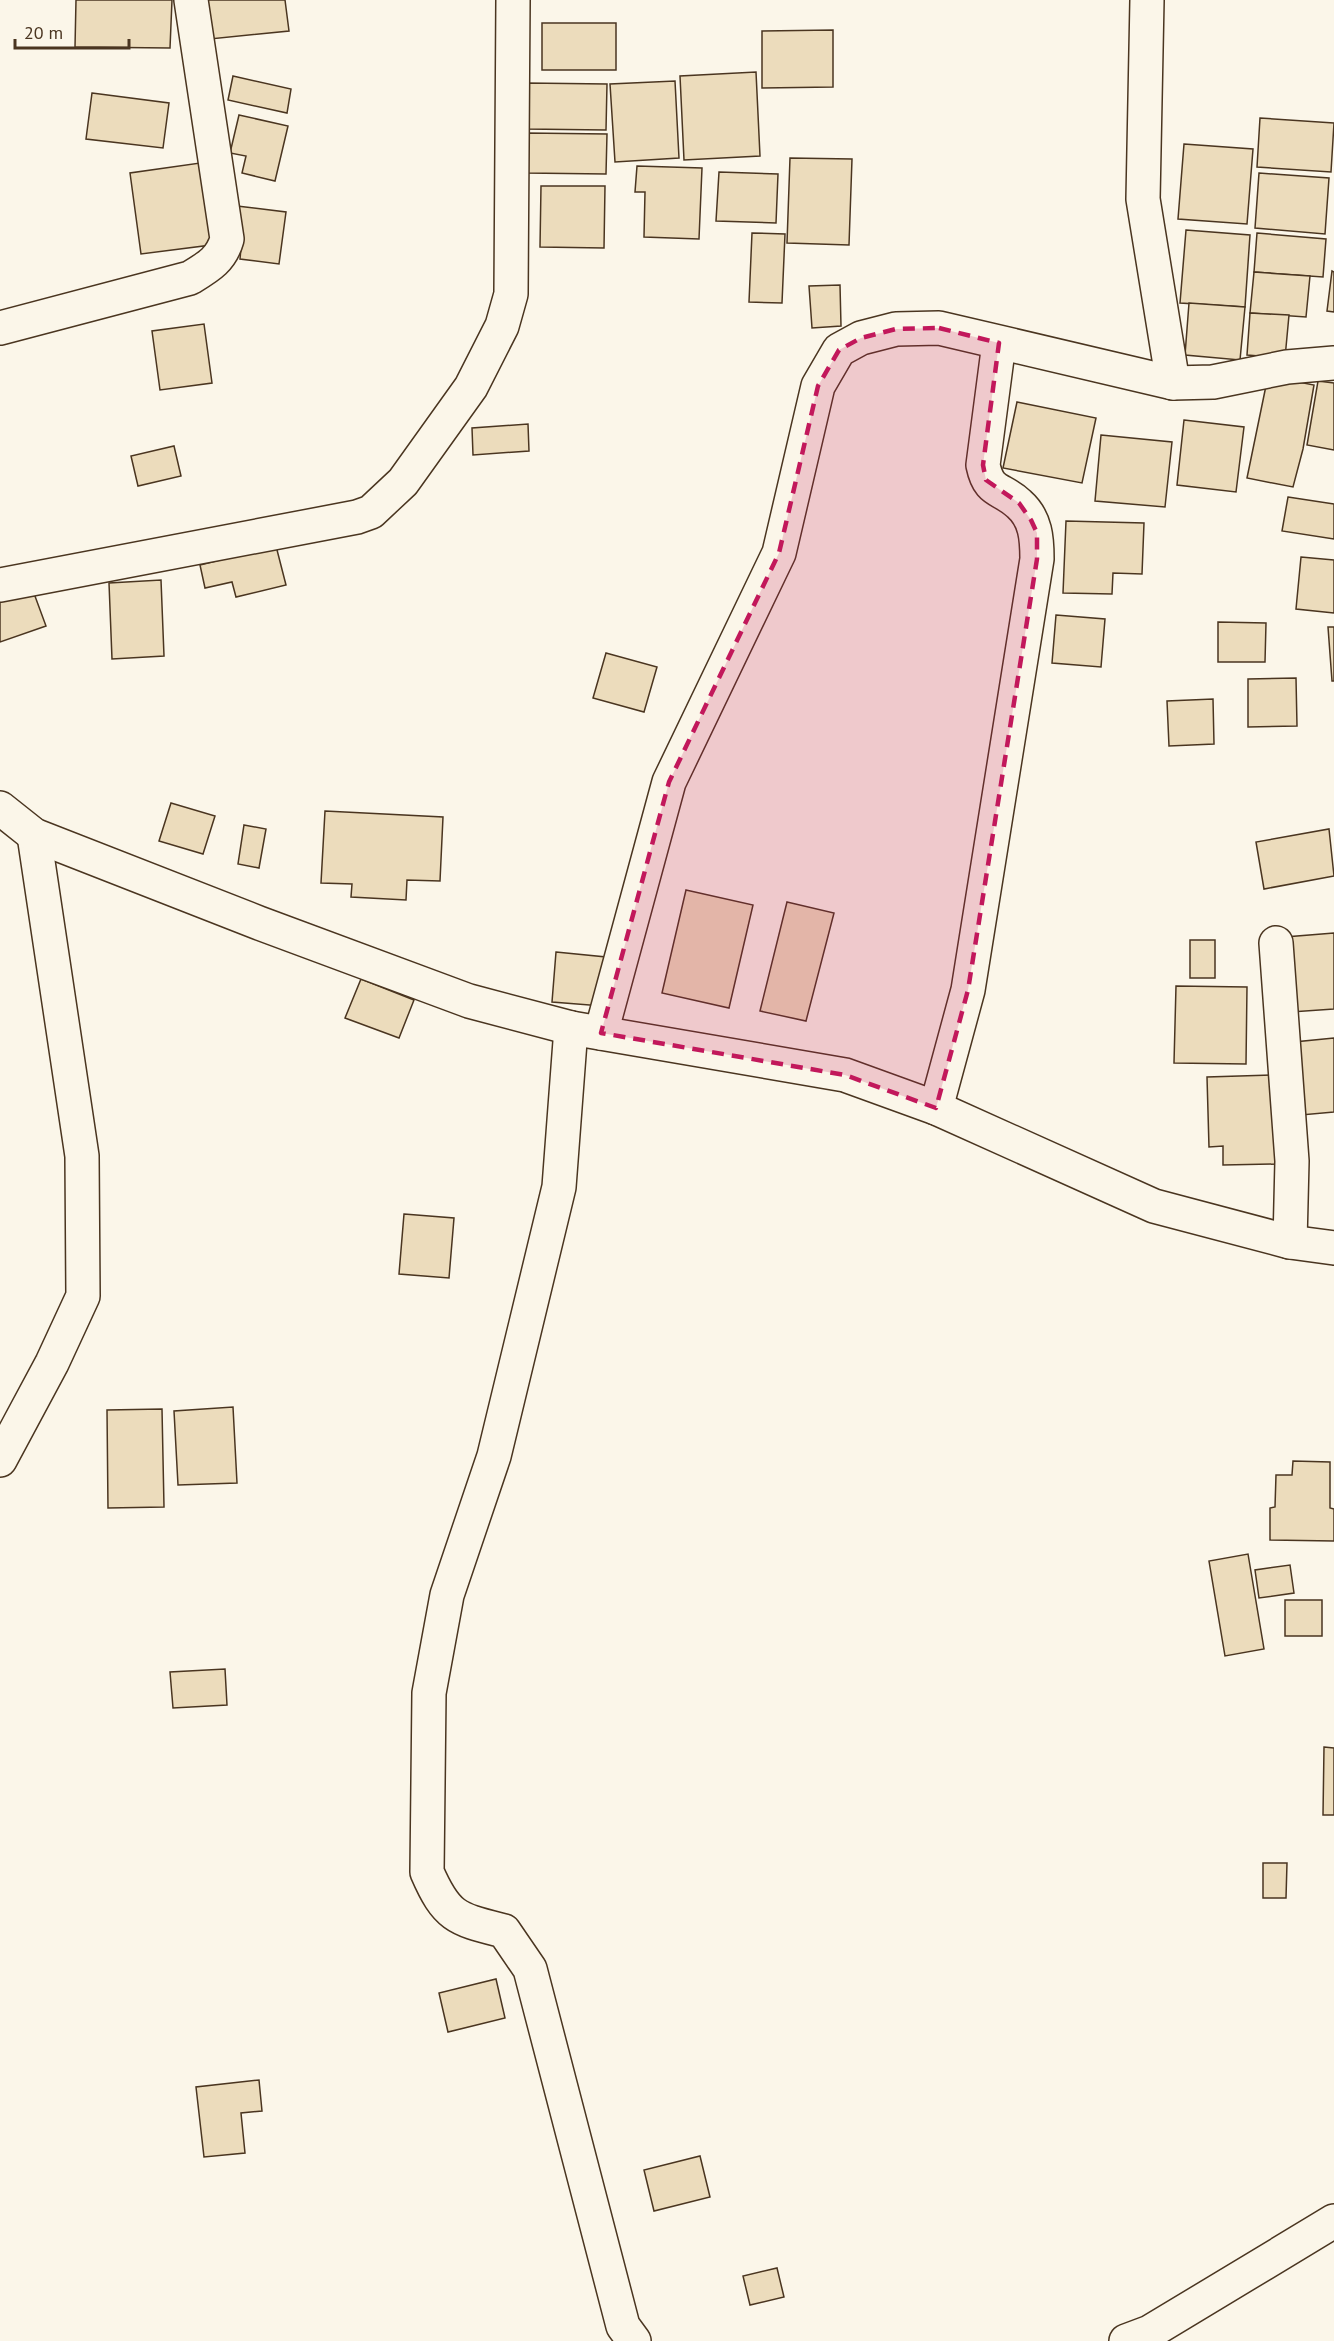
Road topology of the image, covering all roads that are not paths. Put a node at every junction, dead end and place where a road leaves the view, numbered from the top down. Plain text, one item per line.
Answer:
1 (191, 0) edge
2 (513, 0) edge
3 (1147, 0) edge
4 (0, 328) edge
5 (999, 343) junction
6 (1334, 363) edge
7 (1173, 383) junction
8 (0, 585) edge
9 (0, 808) edge
10 (34, 835) junction
11 (1276, 944) dead end
12 (586, 1031) junction
13 (936, 1108) junction
14 (1290, 1242) junction
15 (1334, 1248) edge
16 (0, 1460) edge
17 (1334, 2221) edge
18 (634, 2341) edge
19 (1126, 2341) edge

1 - 4 street
2 - 8 street
3 - 7 street
5 - 7 street
5 - 12 street
5 - 13 street
6 - 7 street
9 - 10 street
10 - 12 street
10 - 16 street
11 - 14 street
12 - 13 street
12 - 18 street
13 - 14 street
14 - 15 street
17 - 19 street

